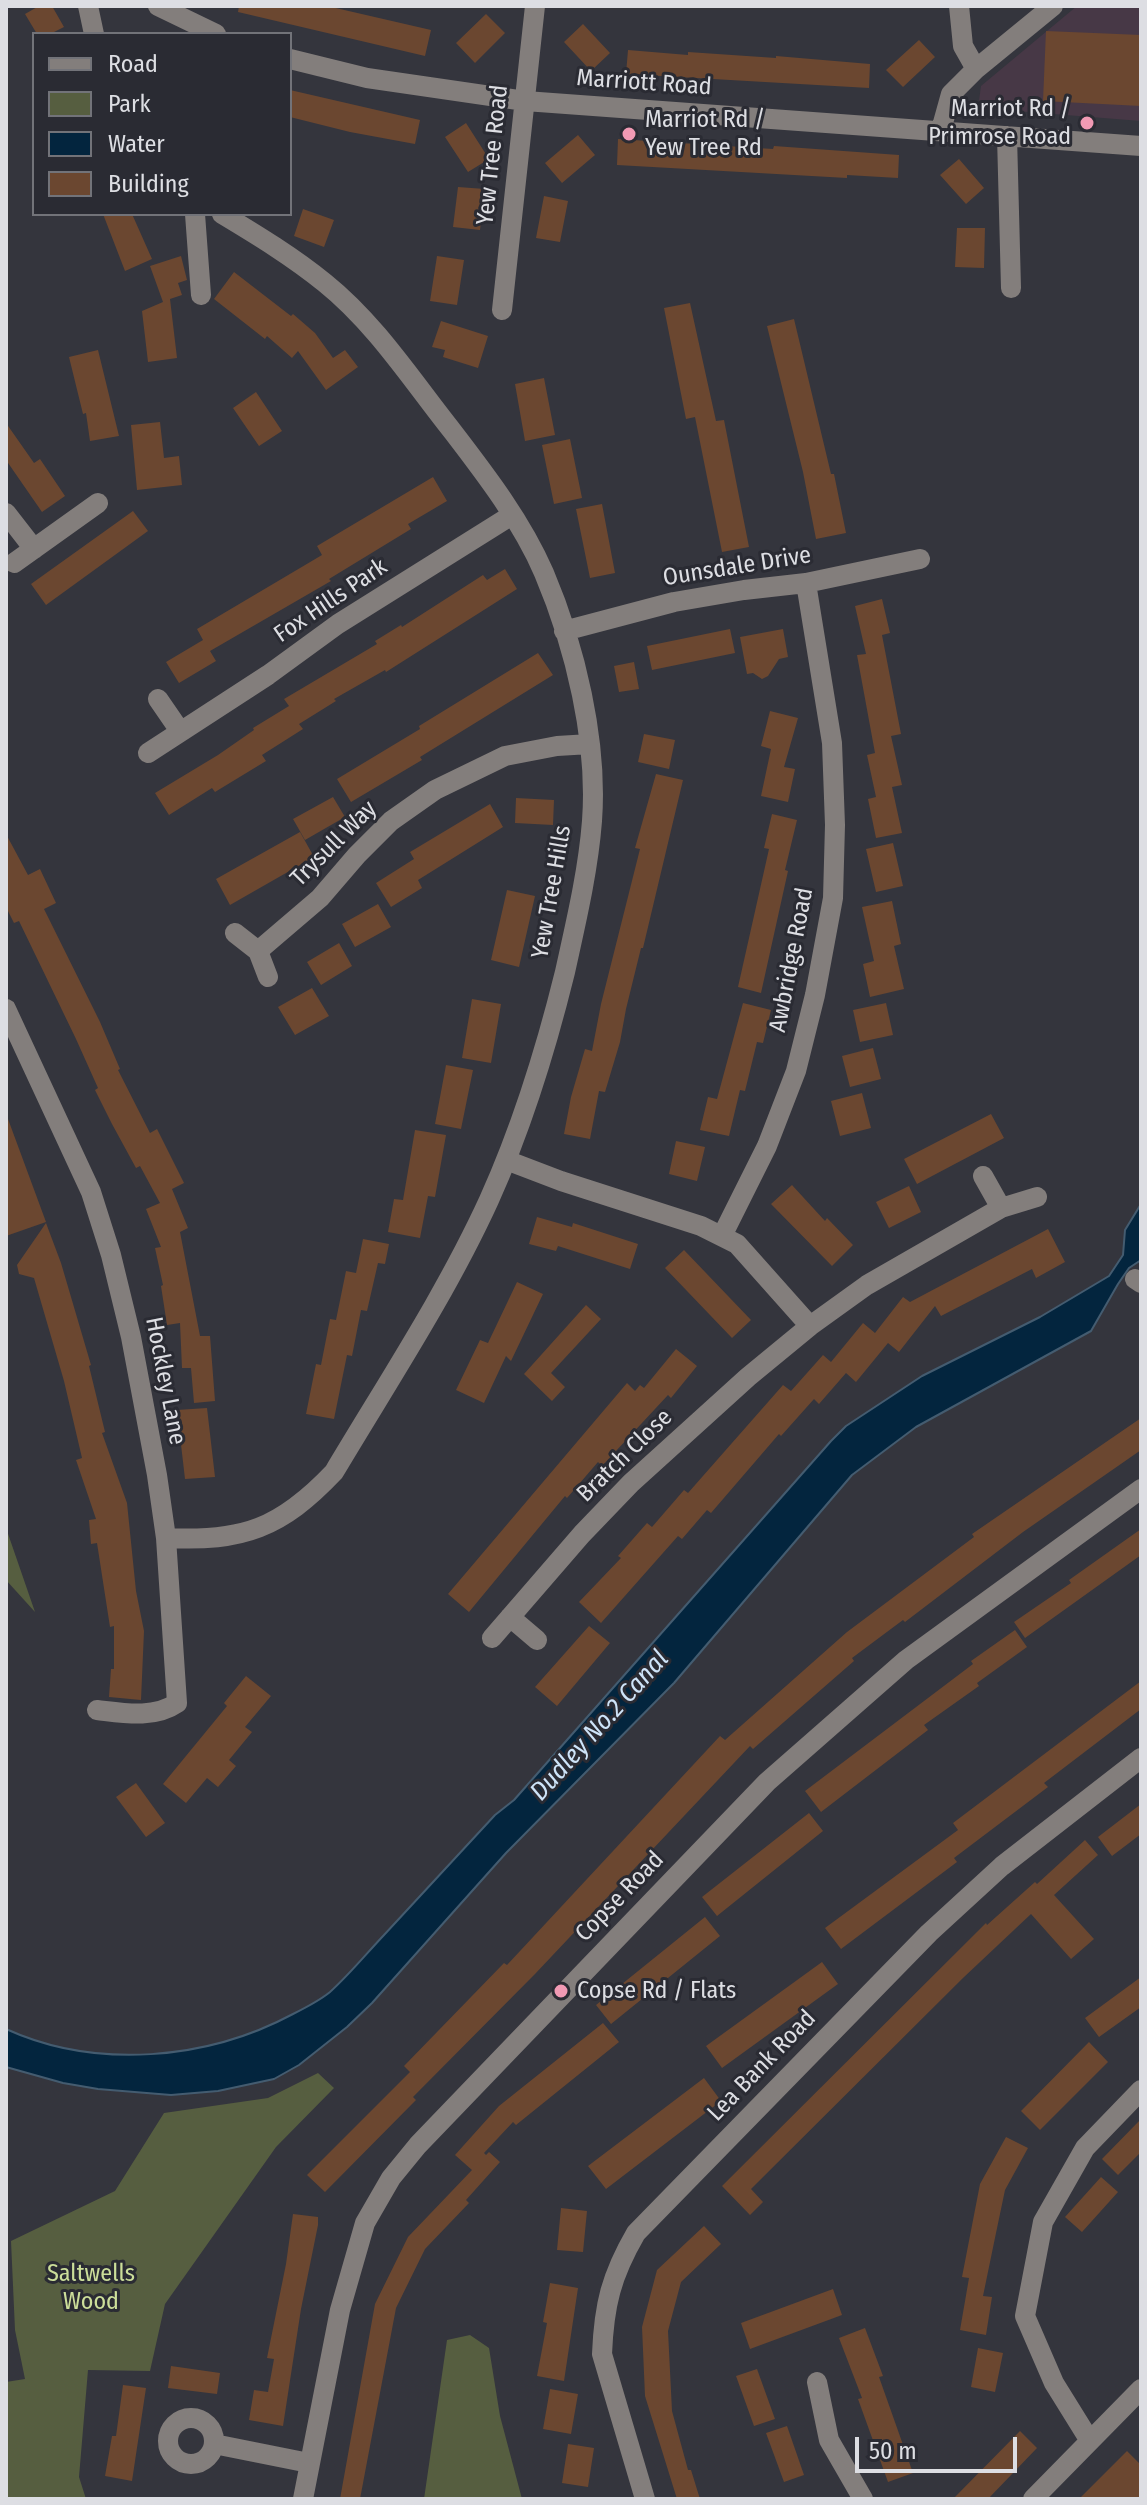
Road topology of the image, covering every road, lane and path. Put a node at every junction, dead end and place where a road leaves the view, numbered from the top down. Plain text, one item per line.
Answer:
1 (88, 6) edge
2 (158, 6) edge
3 (535, 6) edge
4 (959, 6) edge
5 (1053, 6) edge
6 (94, 32) edge
7 (212, 32) edge
8 (292, 59) edge
9 (976, 69) junction
10 (525, 101) junction
11 (941, 130) junction
12 (1007, 136) junction
13 (1141, 146) edge
14 (195, 216) edge
15 (225, 216) edge
16 (1011, 288) dead end
17 (201, 295) dead end
18 (502, 310) dead end
19 (98, 503) dead end
20 (6, 513) edge
21 (512, 515) junction
22 (34, 549) junction
23 (920, 559) dead end
24 (14, 563) dead end
25 (806, 583) junction
26 (564, 631) junction
27 (158, 699) dead end
28 (180, 731) junction
29 (590, 744) junction
30 (148, 753) dead end
31 (235, 933) dead end
32 (258, 951) junction
33 (268, 977) dead end
34 (6, 1009) edge
35 (506, 1160) junction
36 (983, 1176) dead end
37 (1037, 1197) dead end
38 (1001, 1208) junction
39 (722, 1236) junction
40 (810, 1326) junction
41 (1141, 1489) edge
42 (166, 1538) junction
43 (510, 1617) junction
44 (492, 1638) dead end
45 (537, 1640) dead end
46 (97, 1710) dead end
47 (1141, 1758) edge
48 (1141, 2090) edge
49 (817, 2382) dead end
50 (1141, 2389) edge
51 (1090, 2441) junction
52 (214, 2444) dead end
53 (309, 2463) junction
54 (303, 2499) edge
55 (645, 2499) edge
56 (863, 2499) edge
57 (1033, 2499) edge

1 - 6 street
2 - 7 street
3 - 10 street, Yew Tree Road
4 - 9 street
5 - 9 street
8 - 10 street, Marriott Road
9 - 11 street
10 - 11 street, Marriott Road
10 - 18 street, Yew Tree Road
11 - 12 street, Marriott Road
12 - 13 street, Marriott Road
12 - 16 street
14 - 17 street
15 - 21 street, Yew Tree Hills
19 - 22 street
20 - 22 street
21 - 26 street, Yew Tree Hills
21 - 28 street, Fox Hills Park
22 - 24 street
23 - 25 street, Ounsdale Drive
25 - 26 street, Ounsdale Drive
25 - 39 street, Awbridge Road
26 - 29 street, Yew Tree Hills
27 - 28 street
28 - 30 street, Fox Hills Park
29 - 32 street, Trysull Way
29 - 35 street, Yew Tree Hills
31 - 32 street
32 - 33 street
34 - 42 street, Hockley Lane
35 - 39 street
35 - 42 street, Yew Tree Hills
36 - 38 street
37 - 38 street, Bratch Close
38 - 40 street, Bratch Close
39 - 40 street
40 - 43 street, Bratch Close
41 - 53 street, Copse Road
42 - 46 street, Hockley Lane
43 - 44 street, Bratch Close
43 - 45 street
47 - 55 street, Lea Bank Road
48 - 51 street
49 - 56 street
50 - 51 street
51 - 57 street
52 - 53 street
53 - 54 street, Copse Road

